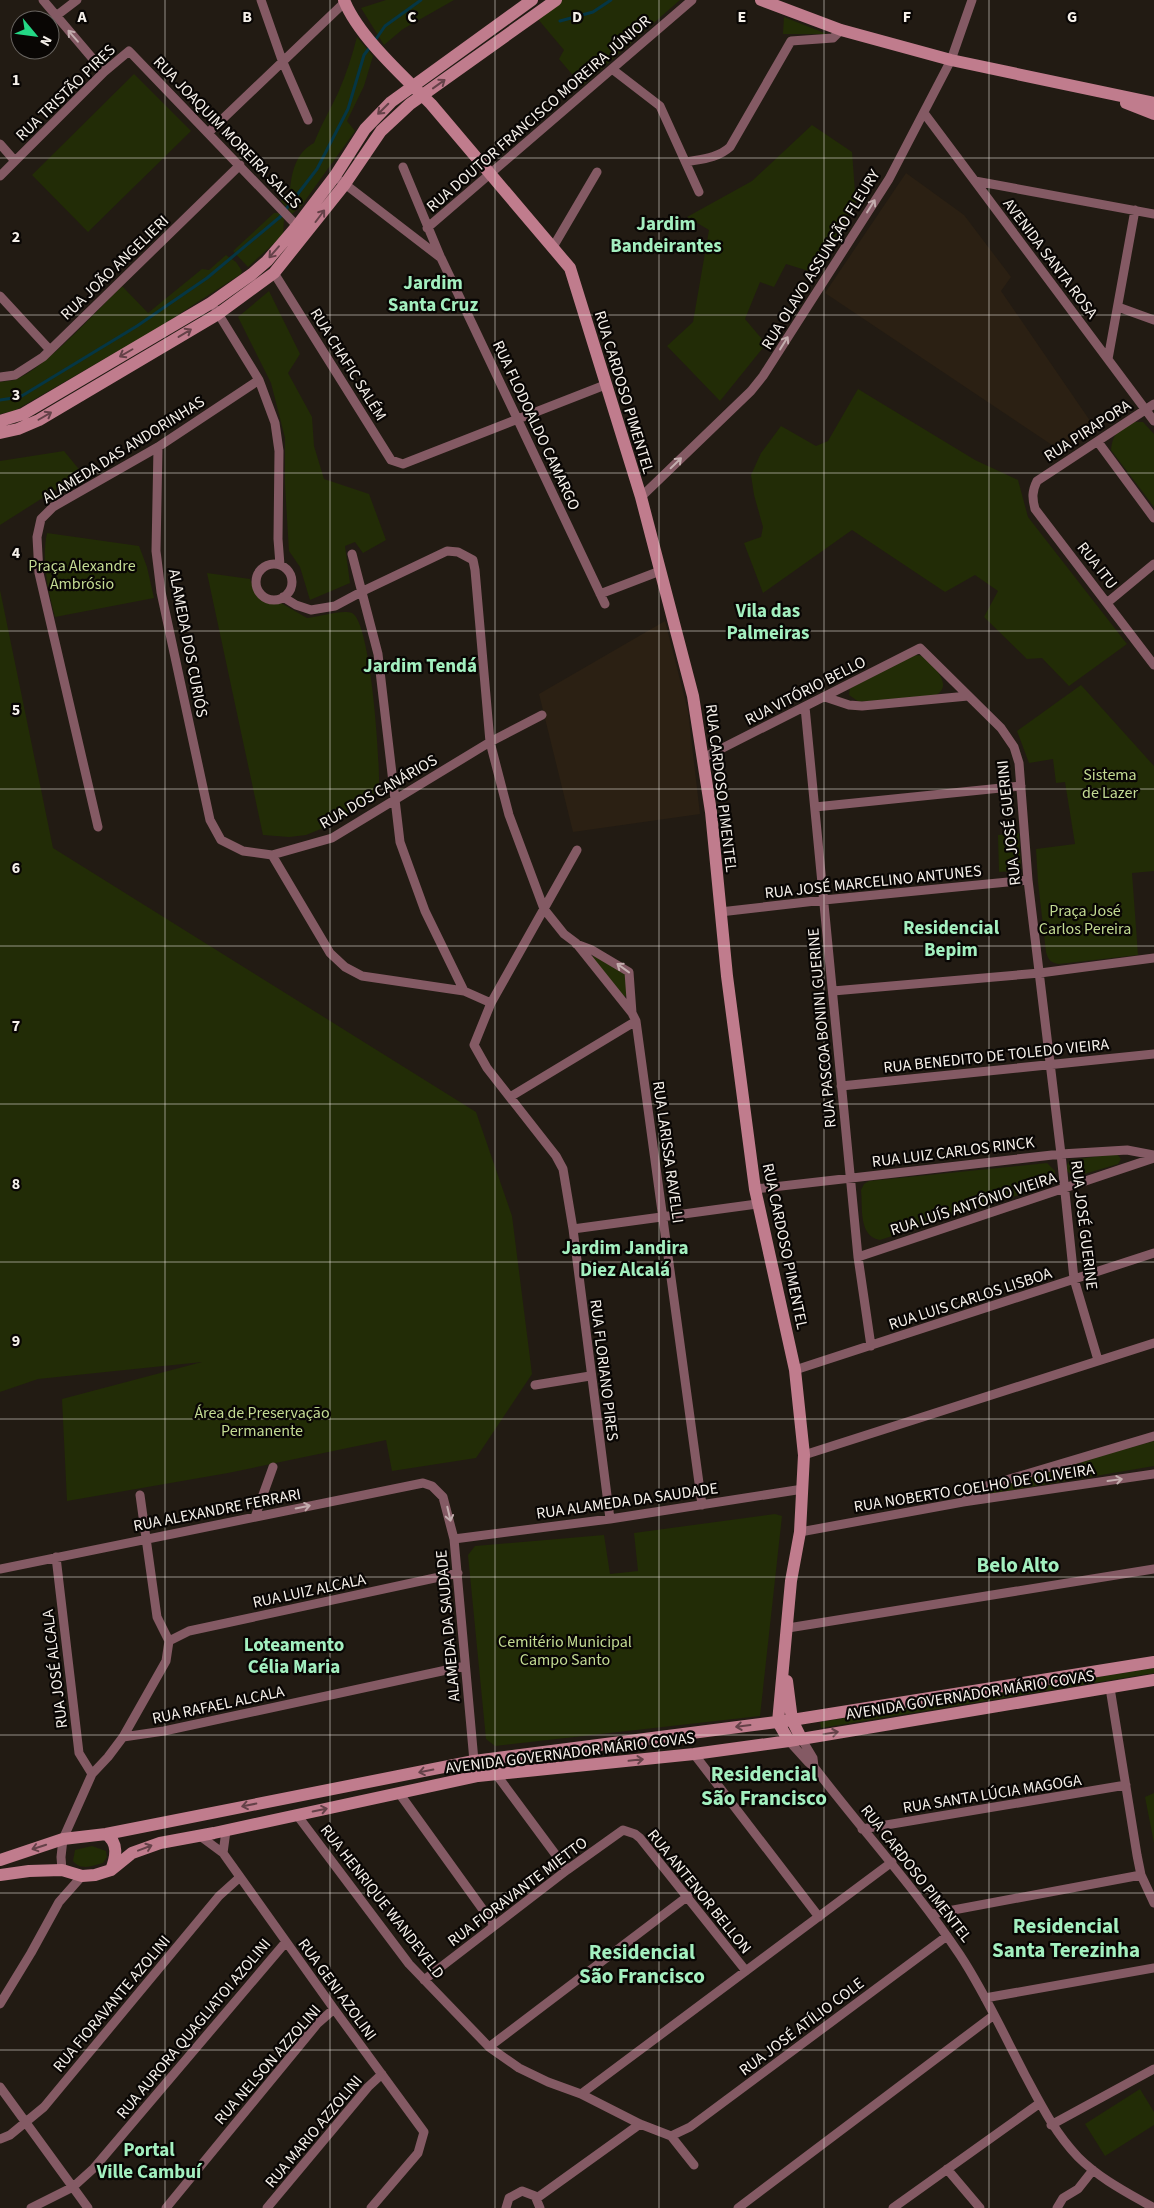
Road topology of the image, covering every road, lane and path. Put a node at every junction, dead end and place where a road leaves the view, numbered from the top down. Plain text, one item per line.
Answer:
1 (43, 0) edge
2 (77, 0) edge
3 (261, 0) edge
4 (532, 0) edge
5 (556, 0) edge
6 (692, 0) edge
7 (761, 0) edge
8 (972, 0) edge
9 (344, 1) edge
10 (51, 10) edge
11 (60, 13) edge
12 (60, 21) edge
13 (841, 30) junction
14 (487, 32) junction
15 (494, 44) junction
16 (129, 50) joint
17 (282, 60) junction
18 (951, 60) junction
19 (612, 69) junction
20 (104, 72) junction
21 (412, 86) junction
22 (1086, 88) junction
23 (423, 95) junction
24 (1127, 104) junction
25 (1154, 104) edge
26 (924, 113) junction
27 (1154, 114) edge
28 (308, 120) dead end
29 (209, 132) junction
30 (0, 144) edge
31 (15, 161) junction
32 (686, 162) junction
33 (240, 165) junction
34 (403, 167) dead end
35 (597, 172) dead end
36 (491, 173) junction
37 (0, 176) edge
38 (340, 180) junction
39 (975, 180) junction
40 (699, 192) dead end
41 (1135, 210) junction
42 (1154, 214) edge
43 (298, 226) junction
44 (428, 228) junction
45 (553, 247) junction
46 (441, 258) junction
47 (274, 273) junction
48 (0, 296) edge
49 (1118, 307) junction
50 (214, 308) junction
51 (1154, 320) edge
52 (50, 350) junction
53 (1108, 359) junction
54 (0, 377) edge
55 (259, 380) junction
56 (605, 385) junction
57 (1150, 407) edge
58 (517, 419) junction
59 (1154, 420) edge
60 (0, 421) edge
61 (0, 433) edge
62 (1098, 442) junction
63 (158, 447) junction
64 (1037, 481) joint
65 (641, 497) junction
66 (1154, 518) edge
67 (352, 554) dead end
68 (1154, 564) edge
69 (280, 565) junction
70 (660, 571) junction
71 (363, 591) junction
72 (600, 594) junction
73 (283, 597) junction
74 (1108, 602) junction
75 (605, 604) dead end
76 (920, 648) joint
77 (1154, 665) edge
78 (968, 696) junction
79 (825, 697) junction
80 (805, 707) junction
81 (542, 715) dead end
82 (490, 742) junction
83 (703, 758) junction
84 (1021, 786) junction
85 (394, 802) junction
86 (815, 807) junction
87 (98, 827) dead end
88 (221, 840) joint
89 (576, 850) dead end
90 (272, 855) junction
91 (1028, 880) junction
92 (824, 900) junction
93 (544, 909) junction
94 (720, 912) junction
95 (576, 944) junction
96 (1154, 958) edge
97 (1040, 973) junction
98 (464, 991) junction
99 (833, 991) junction
100 (491, 1002) junction
101 (634, 1017) junction
102 (1154, 1054) edge
103 (1051, 1064) junction
104 (841, 1086) junction
105 (510, 1097) junction
106 (1061, 1154) junction
107 (1154, 1157) edge
108 (850, 1178) junction
109 (755, 1189) junction
110 (1064, 1190) junction
111 (757, 1204) junction
112 (663, 1217) junction
113 (573, 1229) junction
114 (1154, 1253) edge
115 (858, 1257) junction
116 (1074, 1279) junction
117 (1154, 1342) edge
118 (871, 1346) junction
119 (1098, 1360) junction
120 (796, 1370) junction
121 (590, 1376) junction
122 (535, 1386) dead end
123 (1154, 1436) edge
124 (804, 1455) junction
125 (273, 1468) dead end
126 (1154, 1474) edge
127 (803, 1489) junction
128 (439, 1491) joint
129 (140, 1495) dead end
130 (963, 1502) junction
131 (702, 1505) junction
132 (255, 1517) junction
133 (610, 1519) junction
134 (800, 1532) junction
135 (146, 1538) junction
136 (454, 1539) junction
137 (56, 1557) junction
138 (0, 1569) edge
139 (1154, 1569) edge
140 (458, 1573) junction
141 (788, 1628) junction
142 (169, 1641) junction
143 (1154, 1662) edge
144 (465, 1666) junction
145 (784, 1672) junction
146 (1154, 1680) edge
147 (1110, 1688) junction
148 (792, 1720) junction
149 (778, 1722) junction
150 (123, 1736) junction
151 (795, 1740) junction
152 (694, 1754) junction
153 (474, 1761) junction
154 (814, 1767) junction
155 (92, 1774) junction
156 (496, 1774) junction
157 (1126, 1785) junction
158 (399, 1792) junction
159 (298, 1815) junction
160 (72, 1817) junction
161 (862, 1829) junction
162 (226, 1831) junction
163 (630, 1831) joint
164 (106, 1834) junction
165 (80, 1836) junction
166 (200, 1836) junction
167 (64, 1839) junction
168 (223, 1853) junction
169 (0, 1860) edge
170 (892, 1862) junction
171 (62, 1870) junction
172 (111, 1870) junction
173 (567, 1870) junction
174 (0, 1875) edge
175 (1141, 1875) junction
176 (82, 1876) junction
177 (239, 1878) junction
178 (688, 1896) junction
179 (1154, 1903) edge
180 (932, 1914) junction
181 (819, 1917) junction
182 (494, 1925) junction
183 (947, 1936) junction
184 (286, 1943) junction
185 (1154, 1968) edge
186 (746, 1971) junction
187 (424, 1980) junction
188 (985, 1998) junction
189 (0, 2004) edge
190 (334, 2010) junction
191 (994, 2015) junction
192 (489, 2047) junction
193 (1154, 2069) edge
194 (382, 2074) junction
195 (0, 2087) edge
196 (581, 2094) junction
197 (1040, 2103) junction
198 (26, 2124) junction
199 (640, 2124) junction
200 (1051, 2124) junction
201 (671, 2136) junction
202 (0, 2139) edge
203 (694, 2165) dead end
204 (948, 2169) junction
205 (1093, 2170) junction
206 (73, 2187) junction
207 (537, 2198) junction
208 (743, 2207) edge
209 (31, 2208) edge
210 (88, 2208) edge
211 (166, 2208) edge
212 (267, 2208) edge
213 (370, 2208) edge
214 (506, 2208) edge
215 (540, 2208) edge
216 (893, 2208) edge
217 (980, 2208) edge
218 (1057, 2208) edge
219 (1154, 2208) edge

1 - 10 street
2 - 11 street
3 - 17 street
4 - 14 main road
5 - 15 main road
6 - 19 street, RUA DOUTOR FRANCISCO MOREIRA JÚNIOR
7 - 13 main road
8 - 18 street, RUA OLAVO ASSUNÇÃO FLEURY
9 - 17 street
9 - 21 main road, RUA CARDOSO PIMENTEL
20 -> 12 street
13 - 18 main road
13 - 32 street
14 - 15 main road
14 - 21 main road
23 -> 15 main road
16 - 20 street, RUA TRISTÃO PIRES
16 - 29 street, RUA JOAQUIM MOREIRA SALES
17 - 28 street
17 - 29 street
18 - 22 main road
18 - 26 street, RUA OLAVO ASSUNÇÃO FLEURY
19 - 32 street
19 - 36 street, RUA DOUTOR FRANCISCO MOREIRA JÚNIOR
20 - 31 street, RUA TRISTÃO PIRES
21 - 23 main road, RUA CARDOSO PIMENTEL
21 -> 38 main road
22 - 24 main road
22 - 25 main road
23 - 36 main road, RUA CARDOSO PIMENTEL
23 - 38 main road
24 - 25 main road
24 - 27 main road
26 - 39 street, AVENIDA SANTA ROSA
65 -> 26 street, RUA OLAVO ASSUNÇÃO FLEURY
29 - 33 street, RUA JOAQUIM MOREIRA SALES
30 - 31 street
31 - 37 street, RUA TRISTÃO PIRES
32 - 40 street
33 - 43 street, RUA JOAQUIM MOREIRA SALES
33 - 52 street, RUA JOÃO ANGELIERI
34 - 44 street, RUA FLODOALDO CAMARGO
35 - 45 street
36 - 44 street, RUA DOUTOR FRANCISCO MOREIRA JÚNIOR
36 - 45 main road, RUA CARDOSO PIMENTEL
38 - 43 main road
38 - 46 street, RUA FLODOALDO CAMARGO
39 - 41 street
39 - 53 street, AVENIDA SANTA ROSA
41 - 42 street
41 - 49 street
43 - 47 main road
43 -> 50 main road
44 - 46 street, RUA FLODOALDO CAMARGO
45 - 56 main road, RUA CARDOSO PIMENTEL
46 - 58 street, RUA FLODOALDO CAMARGO
47 - 50 main road
47 - 58 street, RUA CHAFIC SALÉM
48 - 52 street
49 - 51 street
49 - 53 street
50 - 55 street
50 -> 60 main road
61 -> 50 main road
52 - 54 street, RUA JOÃO ANGELIERI
53 - 57 street, AVENIDA SANTA ROSA
55 - 63 street, ALAMEDA DAS ANDORINHAS
55 - 69 street
56 - 58 street
56 - 65 main road, RUA CARDOSO PIMENTEL
57 - 59 street, AVENIDA SANTA ROSA
57 - 62 street, RUA PIRAPORA
58 - 72 street, RUA FLODOALDO CAMARGO
62 - 64 street, RUA PIRAPORA
62 - 66 street
63 - 87 street, ALAMEDA DAS ANDORINHAS
63 - 88 street, ALAMEDA DOS CURIÓS
64 - 74 street, RUA ITU
65 - 70 main road, RUA CARDOSO PIMENTEL
67 - 71 street
68 - 74 street
69 - 73 street
69 - 73 street
70 - 72 street
70 - 83 main road, RUA CARDOSO PIMENTEL
71 - 73 street
71 - 82 street
71 - 85 street
72 - 75 street, RUA FLODOALDO CAMARGO
74 - 77 street, RUA ITU
76 - 78 street, RUA JOSÉ GUERINI
76 - 79 street, RUA VITÓRIO BELLO
78 - 79 street
78 - 84 street, RUA JOSÉ GUERINI
79 - 80 street, RUA VITÓRIO BELLO
80 - 83 street, RUA VITÓRIO BELLO
80 - 86 street, RUA PASCOA BONINI GUERINE
81 - 82 street, RUA DOS CANÁRIOS
82 - 85 street, RUA DOS CANÁRIOS
82 - 93 street
83 - 94 main road, RUA CARDOSO PIMENTEL
84 - 86 street
84 - 91 street, RUA JOSÉ GUERINI
85 - 90 street, RUA DOS CANÁRIOS
85 - 98 street
86 - 92 street, RUA PASCOA BONINI GUERINE
88 - 90 street, RUA DOS CANÁRIOS
89 - 93 street
90 - 98 street
91 - 92 street, RUA JOSÉ MARCELINO ANTUNES
91 - 97 street, RUA JOSÉ GUERINI
92 - 94 street, RUA JOSÉ MARCELINO ANTUNES
92 - 99 street, RUA PASCOA BONINI GUERINE
93 - 95 street
93 - 100 street
94 - 109 main road, RUA CARDOSO PIMENTEL
95 - 101 street
101 -> 95 street, RUA LARISSA RAVELLI
96 - 97 street
97 - 99 street
97 - 103 street, RUA JOSÉ GUERINE
98 - 100 street
99 - 104 street, RUA PASCOA BONINI GUERINE
100 - 105 street, RUA FLORIANO PIRES
101 - 105 street
101 - 112 street, RUA LARISSA RAVELLI
102 - 103 street, RUA BENEDITO DE TOLEDO VIEIRA
103 - 104 street, RUA BENEDITO DE TOLEDO VIEIRA
103 - 106 street, RUA JOSÉ GUERINE
104 - 108 street, RUA PASCOA BONINI GUERINE
105 - 113 street, RUA FLORIANO PIRES
106 - 107 street, RUA LUIZ CARLOS RINCK
106 - 108 street, RUA LUIZ CARLOS RINCK
106 - 110 street, RUA JOSÉ GUERINE
107 - 110 street, RUA LUÍS ANTÔNIO VIEIRA
108 - 109 street, RUA LUIZ CARLOS RINCK
108 - 115 street, RUA PASCOA BONINI GUERINE
109 - 111 main road, RUA CARDOSO PIMENTEL
110 - 115 street, RUA LUÍS ANTÔNIO VIEIRA
110 - 116 street, RUA JOSÉ GUERINE
111 - 112 street
111 - 120 main road, RUA CARDOSO PIMENTEL
112 - 113 street
112 - 131 street, RUA LARISSA RAVELLI
113 - 121 street, RUA FLORIANO PIRES
114 - 116 street, RUA LUIS CARLOS LISBOA
115 - 118 street, RUA PASCOA BONINI GUERINE
116 - 118 street, RUA LUIS CARLOS LISBOA
116 - 119 street, RUA JOSÉ GUERINE
117 - 119 street
118 - 120 street, RUA LUIS CARLOS LISBOA
119 - 124 street
120 - 124 main road, RUA CARDOSO PIMENTEL
121 - 122 street
121 - 133 street, RUA FLORIANO PIRES
123 - 130 street
124 - 127 main road, RUA CARDOSO PIMENTEL
125 - 132 street
130 -> 126 street, RUA NOBERTO COELHO DE OLIVEIRA
127 - 131 street, RUA ALAMEDA DA SAUDADE
127 - 134 main road, RUA CARDOSO PIMENTEL
132 -> 128 street, RUA ALEXANDRE FERRARI
128 -> 136 street, ALAMEDA DA SAUDADE
129 - 135 street
130 - 134 street, RUA NOBERTO COELHO DE OLIVEIRA
131 - 133 street, RUA ALAMEDA DA SAUDADE
132 - 135 street, RUA ALEXANDRE FERRARI
133 - 136 street, RUA ALAMEDA DA SAUDADE
134 - 141 main road, RUA CARDOSO PIMENTEL
135 - 137 street, RUA ALEXANDRE FERRARI
135 - 142 street
136 - 140 street, ALAMEDA DA SAUDADE
137 - 138 street, RUA ALEXANDRE FERRARI
137 - 155 street, RUA JOSÉ ALCALA
139 - 141 street
140 - 142 street, RUA LUIZ ALCALA
140 - 144 street, ALAMEDA DA SAUDADE
141 - 145 main road, RUA CARDOSO PIMENTEL
142 - 150 street
143 - 148 main road, AVENIDA GOVERNADOR MÁRIO COVAS
144 - 150 street, RUA RAFAEL ALCALA
144 - 153 street, ALAMEDA DA SAUDADE
145 - 148 main road, RUA CARDOSO PIMENTEL
145 - 149 main road, RUA CARDOSO PIMENTEL
146 - 147 main road, AVENIDA GOVERNADOR MÁRIO COVAS
151 -> 147 main road, AVENIDA GOVERNADOR MÁRIO COVAS
147 - 157 street
148 - 149 main road, AVENIDA GOVERNADOR MÁRIO COVAS
148 - 151 main road, RUA CARDOSO PIMENTEL
149 - 151 main road, RUA CARDOSO PIMENTEL
149 -> 153 main road, AVENIDA GOVERNADOR MÁRIO COVAS
150 - 155 street
151 - 152 main road, AVENIDA GOVERNADOR MÁRIO COVAS
151 - 154 street, RUA CARDOSO PIMENTEL
151 - 154 street, RUA CARDOSO PIMENTEL
156 -> 152 main road, AVENIDA GOVERNADOR MÁRIO COVAS
152 - 181 street
153 -> 164 main road, AVENIDA GOVERNADOR MÁRIO COVAS
154 - 161 street, RUA CARDOSO PIMENTEL
155 - 160 street
156 - 158 main road, AVENIDA GOVERNADOR MÁRIO COVAS
156 - 173 street
157 - 161 street, RUA SANTA LÚCIA MAGOGA
157 - 175 street
159 -> 158 main road, AVENIDA GOVERNADOR MÁRIO COVAS
158 - 182 street
159 - 162 main road, AVENIDA GOVERNADOR MÁRIO COVAS
159 - 187 street, RUA HENRIQUE WANDEVELD
160 - 165 street
160 - 167 street
161 - 170 street, RUA CARDOSO PIMENTEL
162 - 166 main road, AVENIDA GOVERNADOR MÁRIO COVAS
162 - 168 street
163 - 173 street, RUA FIORAVANTE MIETTO
163 - 178 street, RUA ANTENOR BELLON
164 - 165 main road, AVENIDA GOVERNADOR MÁRIO COVAS
164 - 172 main road
165 - 167 main road, AVENIDA GOVERNADOR MÁRIO COVAS
166 - 168 street, RUA GENI AZOLINI
172 -> 166 main road, AVENIDA GOVERNADOR MÁRIO COVAS
167 -> 169 main road, AVENIDA GOVERNADOR MÁRIO COVAS
167 - 171 street
168 - 177 street, RUA GENI AZOLINI
170 - 180 street, RUA CARDOSO PIMENTEL
170 - 181 street
171 - 174 main road, AVENIDA GOVERNADOR MÁRIO COVAS
171 - 176 main road, AVENIDA GOVERNADOR MÁRIO COVAS
172 - 176 main road, AVENIDA GOVERNADOR MÁRIO COVAS
173 - 182 street, RUA FIORAVANTE MIETTO
175 - 179 street
175 - 180 street
176 - 189 street
177 - 184 street, RUA GENI AZOLINI
177 - 198 street, RUA FIORAVANTE AZOLINI
178 - 186 street, RUA ANTENOR BELLON
178 - 192 street
180 - 183 street, RUA CARDOSO PIMENTEL
181 - 186 street
182 - 187 street, RUA FIORAVANTE MIETTO
183 - 188 street, RUA CARDOSO PIMENTEL
183 - 201 street, RUA JOSÉ ATÍLIO COLE
184 - 190 street, RUA GENI AZOLINI
184 - 206 street, RUA AURORA QUAGLIATOI AZOLINI
185 - 188 street
186 - 196 street
187 - 192 street, RUA HENRIQUE WANDEVELD
188 - 191 street, RUA CARDOSO PIMENTEL
190 - 194 street, RUA GENI AZOLINI
190 - 211 street, RUA NELSON AZZOLINI
191 - 197 street, RUA CARDOSO PIMENTEL
191 - 208 street
192 - 196 street, RUA HENRIQUE WANDEVELD
193 - 200 street
194 - 212 street, RUA MARIO AZZOLINI
194 - 213 street, RUA GENI AZOLINI
195 - 198 street
196 - 199 street, RUA HENRIQUE WANDEVELD
197 - 200 street, RUA CARDOSO PIMENTEL
197 - 204 street
198 - 202 street, RUA FIORAVANTE AZOLINI
198 - 206 street
199 - 201 street, RUA HENRIQUE WANDEVELD
199 - 207 street
200 - 205 street, RUA CARDOSO PIMENTEL
201 - 203 street
204 - 216 street
204 - 217 street
205 - 218 street
205 - 219 street, RUA CARDOSO PIMENTEL
206 - 209 street, RUA AURORA QUAGLIATOI AZOLINI
206 - 210 street
207 - 214 street
207 - 215 street

